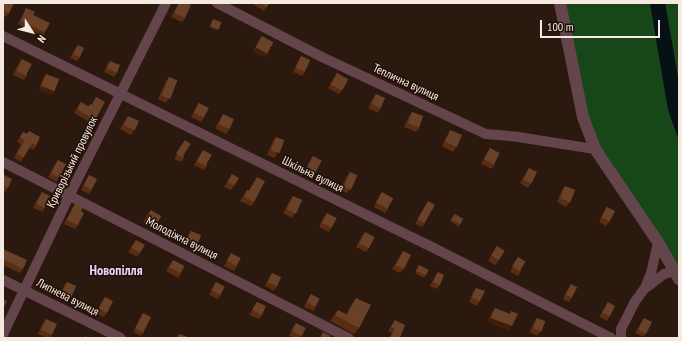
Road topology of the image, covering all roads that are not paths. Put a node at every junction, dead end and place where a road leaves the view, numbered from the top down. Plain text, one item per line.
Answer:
1 (166, 3) edge
2 (217, 3) edge
3 (560, 3) edge
4 (3, 36) edge
5 (121, 94) junction
6 (595, 149) junction
7 (3, 162) edge
8 (69, 196) junction
9 (658, 242) junction
10 (677, 275) edge
11 (3, 280) edge
12 (645, 288) junction
13 (25, 290) junction
14 (3, 334) edge
15 (121, 338) edge
16 (349, 338) edge
17 (611, 338) edge
18 (621, 338) edge

1 - 5 street, Криворізький провулок
2 - 6 street, Теплична вулиця
3 - 6 street
4 - 5 street, Шкільна вулиця
5 - 8 street, Криворізький провулок
5 - 17 street, Шкільна вулиця
6 - 9 street
7 - 8 street, Молодіжна вулиця
8 - 13 street, Криворізький провулок
8 - 16 street, Молодіжна вулиця
9 - 10 street
9 - 12 street
10 - 12 street
11 - 13 street, Липнева вулиця
12 - 18 street
13 - 14 street, Криворізький провулок
13 - 15 street, Липнева вулиця

